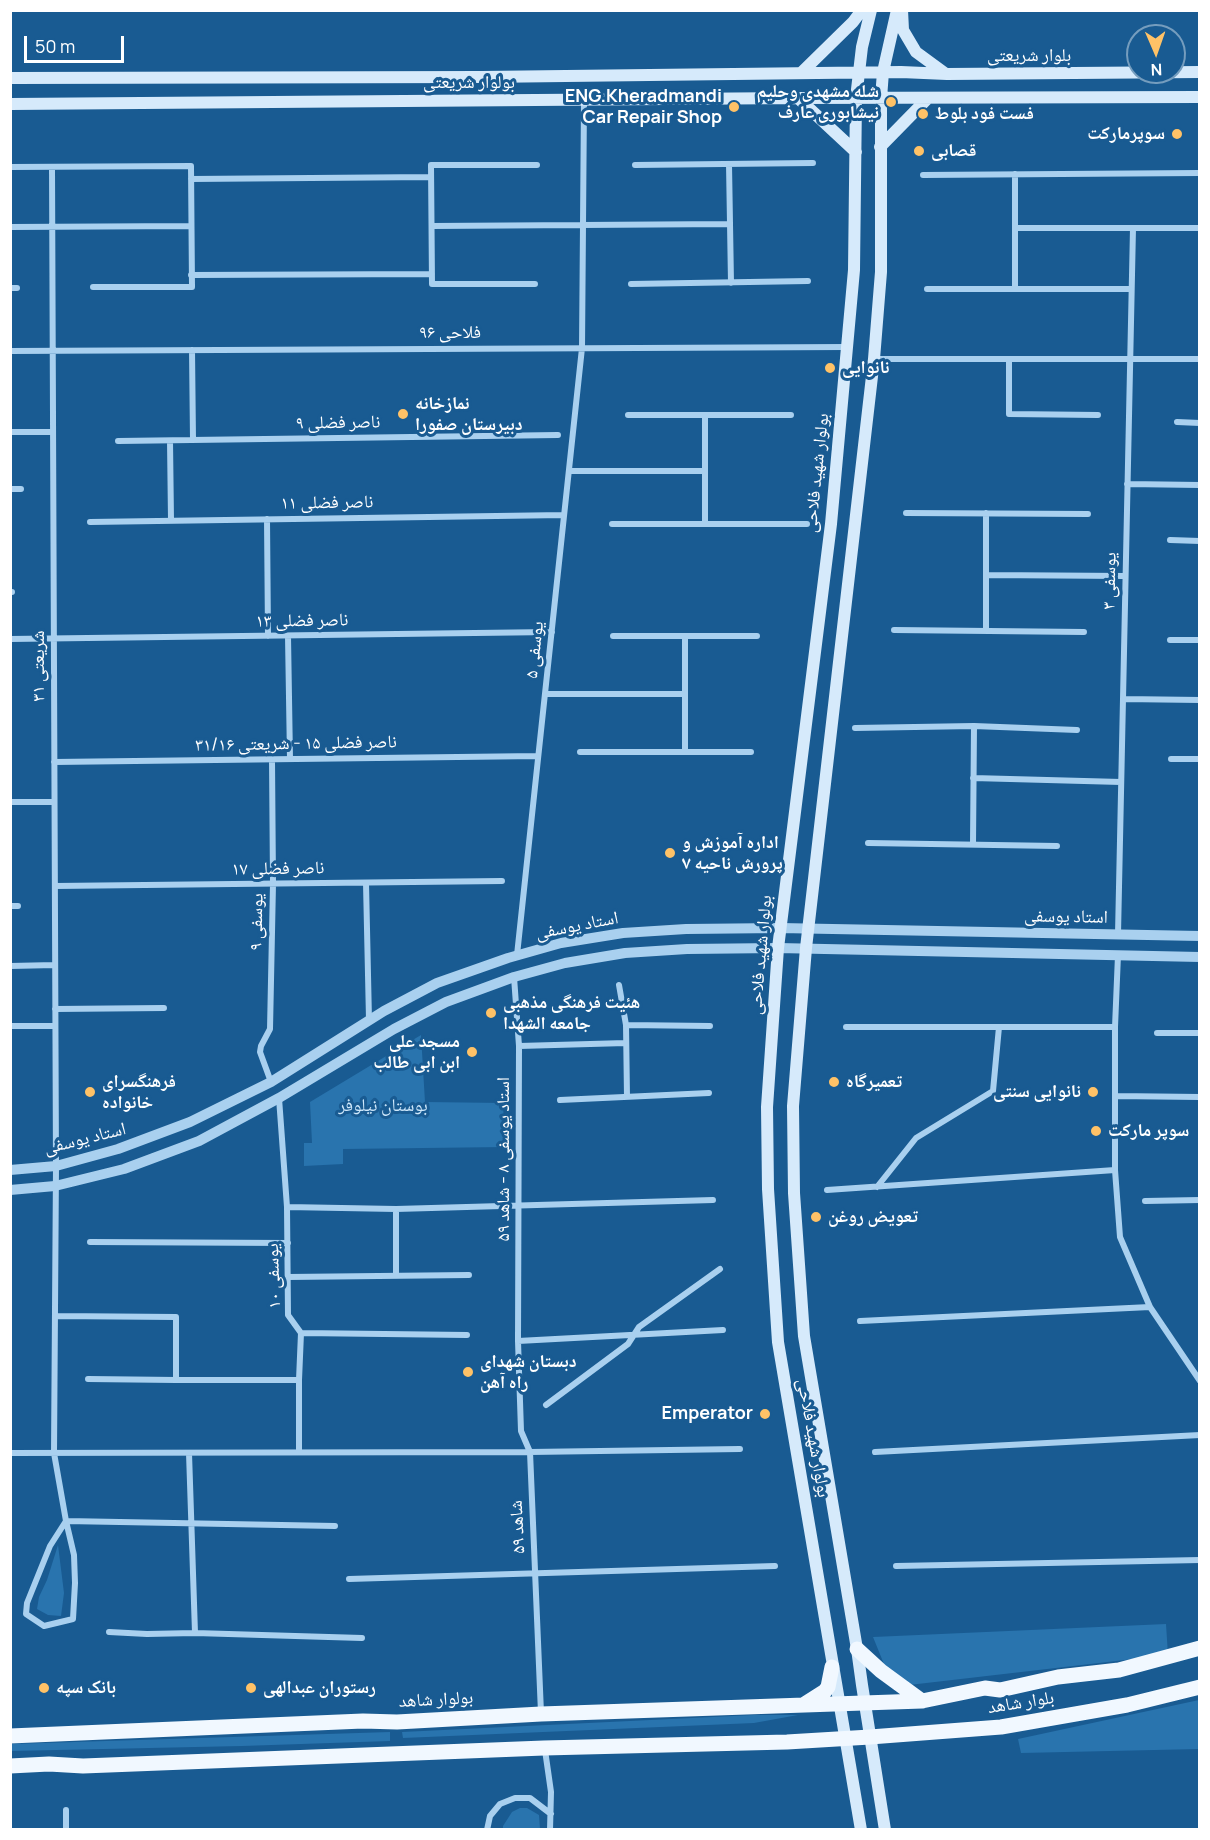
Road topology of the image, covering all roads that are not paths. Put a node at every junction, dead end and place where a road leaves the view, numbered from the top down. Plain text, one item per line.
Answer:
1 (861, 10) edge
2 (871, 10) edge
3 (897, 10) edge
4 (902, 10) edge
5 (883, 72) junction
6 (1200, 72) edge
7 (801, 73) junction
8 (859, 73) junction
9 (947, 74) junction
10 (10, 78) edge
11 (1200, 97) edge
12 (798, 98) junction
13 (856, 98) junction
14 (881, 98) junction
15 (928, 98) junction
16 (584, 101) junction
17 (10, 104) edge
18 (880, 147) junction
19 (856, 152) junction
20 (813, 163) dead end
21 (729, 164) junction
22 (537, 165) dead end
23 (634, 165) dead end
24 (10, 167) edge
25 (52, 167) junction
26 (1015, 174) junction
27 (1200, 174) edge
28 (923, 175) dead end
29 (431, 177) junction
30 (191, 179) junction
31 (730, 224) junction
32 (583, 225) junction
33 (191, 226) junction
34 (432, 226) junction
35 (10, 227) edge
36 (52, 227) junction
37 (1015, 228) junction
38 (1132, 228) junction
39 (1200, 228) edge
40 (432, 274) junction
41 (192, 275) junction
42 (808, 281) dead end
43 (730, 283) junction
44 (535, 284) dead end
45 (631, 284) dead end
46 (93, 287) dead end
47 (1131, 288) junction
48 (927, 289) dead end
49 (1015, 289) junction
50 (848, 347) junction
51 (582, 348) junction
52 (53, 350) junction
53 (192, 350) junction
54 (10, 351) edge
55 (874, 359) junction
56 (1009, 359) junction
57 (1130, 359) junction
58 (1200, 359) edge
59 (628, 415) dead end
60 (705, 415) junction
61 (791, 415) dead end
62 (1098, 415) dead end
63 (1177, 422) dead end
64 (1200, 423) edge
65 (10, 432) edge
66 (53, 432) junction
67 (558, 435) dead end
68 (193, 440) junction
69 (118, 441) dead end
70 (170, 441) junction
71 (568, 471) junction
72 (705, 471) junction
73 (1127, 484) junction
74 (1200, 485) edge
75 (10, 489) edge
76 (21, 489) dead end
77 (906, 513) dead end
78 (986, 513) junction
79 (1088, 514) dead end
80 (564, 515) junction
81 (267, 519) junction
82 (171, 520) junction
83 (90, 522) dead end
84 (612, 524) dead end
85 (705, 524) junction
86 (807, 524) dead end
87 (1170, 540) dead end
88 (1200, 541) edge
89 (986, 575) junction
90 (1125, 576) junction
91 (894, 630) dead end
92 (986, 631) junction
93 (1084, 632) dead end
94 (552, 633) junction
95 (268, 636) junction
96 (288, 636) junction
97 (613, 636) dead end
98 (685, 636) junction
99 (757, 636) dead end
100 (10, 639) edge
101 (54, 639) junction
102 (1170, 640) dead end
103 (1200, 640) edge
104 (545, 694) junction
105 (685, 694) junction
106 (1123, 699) junction
107 (1200, 700) edge
108 (974, 726) junction
109 (855, 728) dead end
110 (1077, 730) dead end
111 (580, 752) dead end
112 (685, 752) junction
113 (751, 752) dead end
114 (538, 756) junction
115 (290, 759) junction
116 (1171, 759) dead end
117 (1200, 759) edge
118 (272, 760) junction
119 (54, 762) junction
120 (973, 778) junction
121 (1121, 782) junction
122 (10, 802) edge
123 (54, 802) junction
124 (868, 843) dead end
125 (973, 844) junction
126 (1057, 846) dead end
127 (502, 881) dead end
128 (366, 883) junction
129 (273, 884) junction
130 (55, 886) junction
131 (10, 906) edge
132 (18, 906) dead end
133 (780, 928) junction
134 (808, 928) junction
135 (1118, 934) junction
136 (1200, 936) edge
137 (778, 948) junction
138 (806, 948) junction
139 (1118, 954) junction
140 (517, 955) junction
141 (1200, 957) edge
142 (55, 965) junction
143 (10, 966) edge
144 (514, 977) junction
145 (619, 985) dead end
146 (164, 1008) dead end
147 (55, 1009) junction
148 (369, 1021) junction
149 (627, 1025) junction
150 (10, 1026) edge
151 (55, 1026) junction
152 (710, 1026) dead end
153 (846, 1027) dead end
154 (999, 1027) junction
155 (1115, 1027) junction
156 (1157, 1033) dead end
157 (1200, 1033) edge
158 (626, 1043) junction
159 (519, 1046) junction
160 (271, 1082) junction
161 (709, 1094) dead end
162 (1115, 1096) junction
163 (627, 1097) junction
164 (279, 1098) junction
165 (1200, 1098) edge
166 (560, 1100) dead end
167 (56, 1166) junction
168 (10, 1170) edge
169 (1114, 1170) junction
170 (56, 1186) junction
171 (877, 1187) junction
172 (10, 1190) edge
173 (827, 1190) dead end
174 (713, 1200) dead end
175 (1200, 1200) edge
176 (1145, 1201) dead end
177 (519, 1204) junction
178 (287, 1206) junction
179 (396, 1209) junction
180 (90, 1242) dead end
181 (288, 1243) junction
182 (720, 1269) dead end
183 (469, 1275) dead end
184 (396, 1276) junction
185 (288, 1277) junction
186 (1150, 1307) junction
187 (55, 1316) junction
188 (860, 1321) dead end
189 (723, 1330) dead end
190 (301, 1333) junction
191 (467, 1335) dead end
192 (634, 1335) junction
193 (518, 1341) junction
194 (88, 1379) dead end
195 (176, 1380) junction
196 (298, 1380) junction
197 (1200, 1381) edge
198 (546, 1405) dead end
199 (1200, 1435) edge
200 (740, 1449) dead end
201 (299, 1451) junction
202 (530, 1452) junction
203 (875, 1452) dead end
204 (10, 1453) edge
205 (54, 1453) junction
206 (189, 1453) junction
207 (66, 1521) junction
208 (191, 1523) junction
209 (335, 1526) dead end
210 (1200, 1560) edge
211 (775, 1566) dead end
212 (896, 1566) dead end
213 (536, 1572) junction
214 (349, 1579) dead end
215 (109, 1632) dead end
216 (195, 1633) junction
217 (362, 1638) dead end
218 (1200, 1648) edge
219 (857, 1649) junction
220 (832, 1667) junction
221 (1200, 1687) edge
222 (922, 1701) junction
223 (864, 1702) junction
224 (840, 1704) junction
225 (803, 1705) junction
226 (541, 1714) junction
227 (10, 1736) edge
228 (870, 1737) junction
229 (845, 1738) junction
230 (544, 1748) junction
231 (10, 1766) edge
232 (66, 1810) dead end
233 (550, 1814) junction
234 (66, 1830) edge
235 (487, 1830) edge
236 (550, 1830) edge
237 (861, 1830) edge
238 (885, 1830) edge

1 - 7 main road
2 - 8 main road, بولوار شهید فلاحی
3 - 5 main road, بولوار شهید فلاحی
4 - 9 main road
5 - 8 main road, بلوار شریعتی
5 - 9 main road, بلوار شریعتی
5 - 14 main road, بولوار شهید فلاحی
6 - 9 main road, بلوار شریعتی
7 - 8 main road, بولوار شریعتی
7 - 10 main road, بولوار شریعتی
8 - 13 main road, بولوار شهید فلاحی
11 - 15 main road
12 - 13 main road, بولوار شریعتی
12 - 16 main road, بولوار شریعتی
12 - 19 main road
13 - 14 main road, بولوار شریعتی
13 - 19 main road, بولوار شهید فلاحی
14 - 15 main road, بولوار شریعتی
14 - 18 main road, بولوار شهید فلاحی
15 - 18 main road
16 - 17 main road, بولوار شریعتی
16 - 32 street, یوسفی ۵
18 - 55 main road, بولوار شهید فلاحی
19 - 50 main road, بولوار شهید فلاحی
20 - 21 street
21 - 23 street
21 - 31 street
22 - 29 street
24 - 25 street
25 - 30 street
25 - 36 street, شریعتی ۳۱
26 - 27 street
26 - 28 street
26 - 37 street
29 - 30 street
29 - 34 street
30 - 33 street
31 - 32 street
31 - 43 street
32 - 34 street
32 - 51 street, یوسفی ۵
33 - 36 street
33 - 41 street
34 - 40 street
35 - 36 street
36 - 52 street, شریعتی ۳۱
37 - 38 street
37 - 49 street
38 - 39 street
38 - 47 street, یوسفی ۳
40 - 41 street
40 - 44 street
41 - 46 street
42 - 43 street
43 - 45 street
47 - 49 street
47 - 57 street, یوسفی ۳
48 - 49 street
50 - 51 street, فلاحی ۹۶
50 - 133 main road, بولوار شهید فلاحی
51 - 53 street, فلاحی ۹۶
51 - 71 street, یوسفی ۵
52 - 53 street, فلاحی ۹۶
52 - 54 street, فلاحی ۹۶
52 - 66 street, شریعتی ۳۱
53 - 68 street
55 - 56 street
55 - 134 main road, بولوار شهید فلاحی
56 - 57 street
56 - 62 street
57 - 58 street
57 - 73 street, یوسفی ۳
59 - 60 street
60 - 61 street
60 - 72 street
63 - 64 street
65 - 66 street
66 - 101 street, شریعتی ۳۱
67 - 68 street, ناصر فضلی ۹
68 - 70 street, ناصر فضلی ۹
69 - 70 street, ناصر فضلی ۹
70 - 82 street
71 - 72 street
71 - 80 street, یوسفی ۵
72 - 85 street
73 - 74 street
73 - 90 street, یوسفی ۳
75 - 76 street
77 - 78 street
78 - 79 street
78 - 89 street
80 - 81 street, ناصر فضلی ۱۱
80 - 94 street, یوسفی ۵
81 - 82 street, ناصر فضلی ۱۱
81 - 95 street
82 - 83 street, ناصر فضلی ۱۱
84 - 85 street
85 - 86 street
87 - 88 street
89 - 90 street
89 - 92 street
90 - 106 street, یوسفی ۳
91 - 92 street
92 - 93 street
94 - 96 street, ناصر فضلی ۱۳
94 - 104 street, یوسفی ۵
95 - 96 street, ناصر فضلی ۱۳
95 - 101 street, ناصر فضلی ۱۳
96 - 115 street
97 - 98 street
98 - 99 street
98 - 105 street
100 - 101 street, ناصر فضلی ۱۳
101 - 119 street, شریعتی ۳۱
102 - 103 street
104 - 105 street
104 - 114 street, یوسفی ۵
105 - 112 street
106 - 107 street
106 - 121 street, یوسفی ۳
108 - 109 street
108 - 110 street
108 - 120 street
111 - 112 street
112 - 113 street
114 - 115 street, ناصر فضلی ۱۵ - شریعتی ۳۱/۱۶
114 - 140 street, یوسفی ۵
115 - 118 street, ناصر فضلی ۱۵ - شریعتی ۳۱/۱۶
116 - 117 street
118 - 119 street, ناصر فضلی ۱۵ - شریعتی ۳۱/۱۶
118 - 129 street, یوسفی ۹
119 - 123 street, شریعتی ۳۱
120 - 121 street
120 - 125 street
121 - 135 street, یوسفی ۳
122 - 123 street
123 - 130 street, شریعتی ۳۱
124 - 125 street
125 - 126 street
127 - 128 street, ناصر فضلی ۱۷
128 - 129 street, ناصر فضلی ۱۷
128 - 148 street
129 - 130 street, ناصر فضلی ۱۷
129 - 160 street, یوسفی ۹
130 - 142 street, شریعتی ۳۱
131 - 132 street
133 - 134 street, استاد یوسفی
133 - 137 main road, بولوار شهید فلاحی
133 - 140 street, استاد یوسفی
134 - 135 street, استاد یوسفی
134 - 138 main road, بولوار شهید فلاحی
135 - 136 street, استاد یوسفی
135 - 139 street
137 - 138 street, استاد یوسفی
137 - 144 street, استاد یوسفی
137 - 220 main road, بولوار شهید فلاحی
138 - 139 street, استاد یوسفی
138 - 219 main road, بولوار شهید فلاحی
139 - 141 street, استاد یوسفی
139 - 155 street
140 - 148 street, استاد یوسفی
142 - 143 street
142 - 147 street, شریعتی ۳۱
144 - 159 street, استاد یوسفی ۸ - شاهد ۵۹
144 - 164 street, استاد یوسفی
145 - 149 street
146 - 147 street
147 - 151 street, شریعتی ۳۱
148 - 160 street, استاد یوسفی
149 - 152 street
149 - 158 street
150 - 151 street
151 - 167 street, شریعتی ۳۱
153 - 154 street
154 - 155 street
154 - 171 street
155 - 162 street
156 - 157 street
158 - 159 street
158 - 163 street
159 - 177 street, استاد یوسفی ۸ - شاهد ۵۹
160 - 167 street, استاد یوسفی
161 - 163 street
162 - 165 street
162 - 169 street
163 - 166 street
164 - 170 street, استاد یوسفی
164 - 178 street, یوسفی ۱۰
167 - 168 street, استاد یوسفی
167 - 170 street, شریعتی ۳۱
169 - 171 street
169 - 186 street
170 - 172 street, استاد یوسفی
170 - 187 street, شریعتی ۳۱
171 - 173 street
174 - 177 street
175 - 176 street
177 - 179 street
177 - 193 street, استاد یوسفی ۸ - شاهد ۵۹
178 - 179 street
178 - 181 street, یوسفی ۱۰
179 - 184 street
180 - 181 street
181 - 185 street, یوسفی ۱۰
182 - 192 street
183 - 184 street
184 - 185 street
185 - 190 street, یوسفی ۱۰
186 - 188 street
186 - 197 street
187 - 195 street
187 - 205 street, شریعتی ۳۱
189 - 192 street
190 - 191 street
190 - 196 street
192 - 193 street
192 - 198 street
193 - 202 street, شاهد ۵۹
194 - 195 street
195 - 196 street
196 - 201 street
199 - 203 street
200 - 202 street
201 - 202 street
201 - 206 street
202 - 213 street, شاهد ۵۹
204 - 205 street
205 - 206 street
205 - 207 street, شریعتی ۳۱
206 - 208 street
207 - 207 street, شریعتی ۳۱
207 - 208 street
208 - 209 street
208 - 216 street
210 - 212 street
211 - 213 street
213 - 214 street
213 - 226 street, شاهد ۵۹
215 - 216 street
216 - 217 street
218 - 222 main road, بلوار شاهد
219 - 222 main road
219 - 223 main road, بولوار شهید فلاحی
220 - 224 main road, بولوار شهید فلاحی
220 - 225 main road
221 - 228 main road, بلوار شاهد
222 - 223 main road, بلوار شاهد
223 - 224 main road, بولوار شاهد
223 - 228 main road, بولوار شهید فلاحی
224 - 225 main road, بولوار شاهد
224 - 229 main road, بولوار شهید فلاحی
225 - 226 main road, بولوار شاهد
226 - 227 main road, بولوار شاهد
228 - 229 main road, بلوار شاهد
228 - 238 main road, بولوار شهید فلاحی
229 - 230 main road
229 - 237 main road, بولوار شهید فلاحی
230 - 231 main road
230 - 233 street
232 - 234 street
233 - 235 street
233 - 236 street

